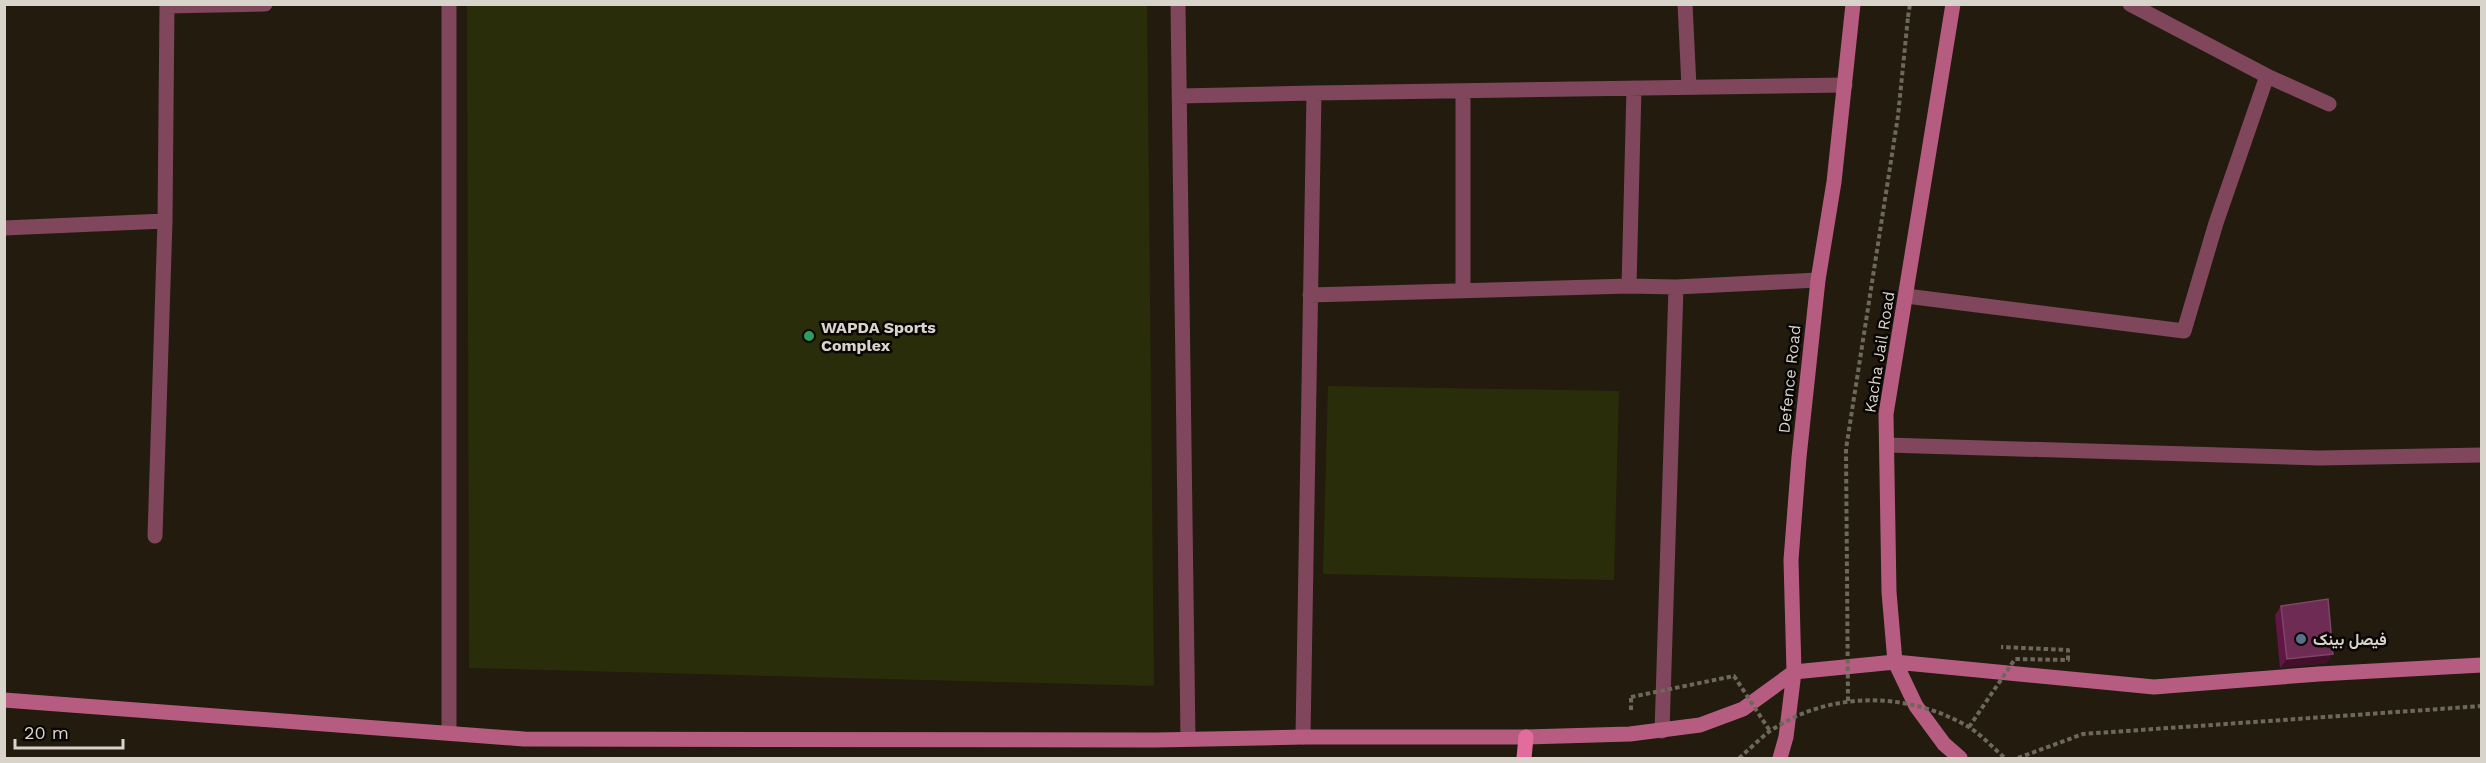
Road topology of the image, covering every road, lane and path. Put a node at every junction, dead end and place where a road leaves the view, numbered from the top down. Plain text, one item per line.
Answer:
1 (265, 4) edge
2 (449, 4) edge
3 (1178, 4) edge
4 (1685, 4) edge
5 (1853, 4) edge
6 (1910, 4) edge
7 (1953, 4) edge
8 (2130, 4) edge
9 (167, 5) edge
10 (2266, 76) junction
11 (1845, 85) junction
12 (1689, 87) junction
13 (1634, 88) junction
14 (1463, 91) junction
15 (1314, 93) junction
16 (1179, 96) junction
17 (2329, 104) dead end
18 (165, 221) junction
19 (4, 228) edge
20 (1818, 280) junction
21 (1629, 286) junction
22 (1676, 287) junction
23 (1463, 290) junction
24 (1310, 295) junction
25 (1906, 296) junction
26 (1887, 446) junction
27 (2481, 455) edge
28 (155, 536) dead end
29 (2001, 647) dead end
30 (1895, 662) junction
31 (2481, 665) edge
32 (1794, 672) junction
33 (1631, 697) dead end
34 (4, 700) edge
35 (1848, 701) junction
36 (2481, 706) edge
37 (1969, 727) junction
38 (1662, 731) junction
39 (1770, 731) junction
40 (449, 733) junction
41 (1303, 737) junction
42 (1526, 737) junction
43 (1188, 740) junction
44 (1524, 759) edge
45 (1739, 759) edge
46 (1780, 759) edge
47 (1960, 759) edge
48 (2005, 759) edge
49 (2018, 759) edge

1 - 9 street
2 - 40 street
3 - 16 street
4 - 12 street
5 - 11 street, Defence Road
6 - 35 path, bridge
7 - 25 street, Kacha Jail Road
8 - 10 street
9 - 18 street
10 - 17 street
10 - 25 street
11 - 12 street
11 - 20 street, Defence Road
12 - 13 street
13 - 14 street
13 - 21 street
14 - 15 street
14 - 23 street
15 - 16 street
15 - 24 street
16 - 43 street
18 - 19 street
18 - 28 street
20 - 22 street
20 - 32 street, Defence Road
21 - 22 street
21 - 23 street
22 - 38 street
23 - 24 street
24 - 41 street
25 - 26 street, Kacha Jail Road
26 - 27 street
26 - 30 street, Kacha Jail Road
29 - 37 path, bridge
30 - 31 street
30 - 32 street
30 - 47 street, Kacha Jail Road
32 - 38 street
32 - 46 street, Defence Road
33 - 39 path, bridge
34 - 40 street
35 - 37 path, bridge
35 - 39 path, bridge
36 - 49 path
37 - 48 path, bridge
38 - 42 street
39 - 45 path, bridge
40 - 43 street
41 - 42 street
41 - 43 street
42 - 44 main road

